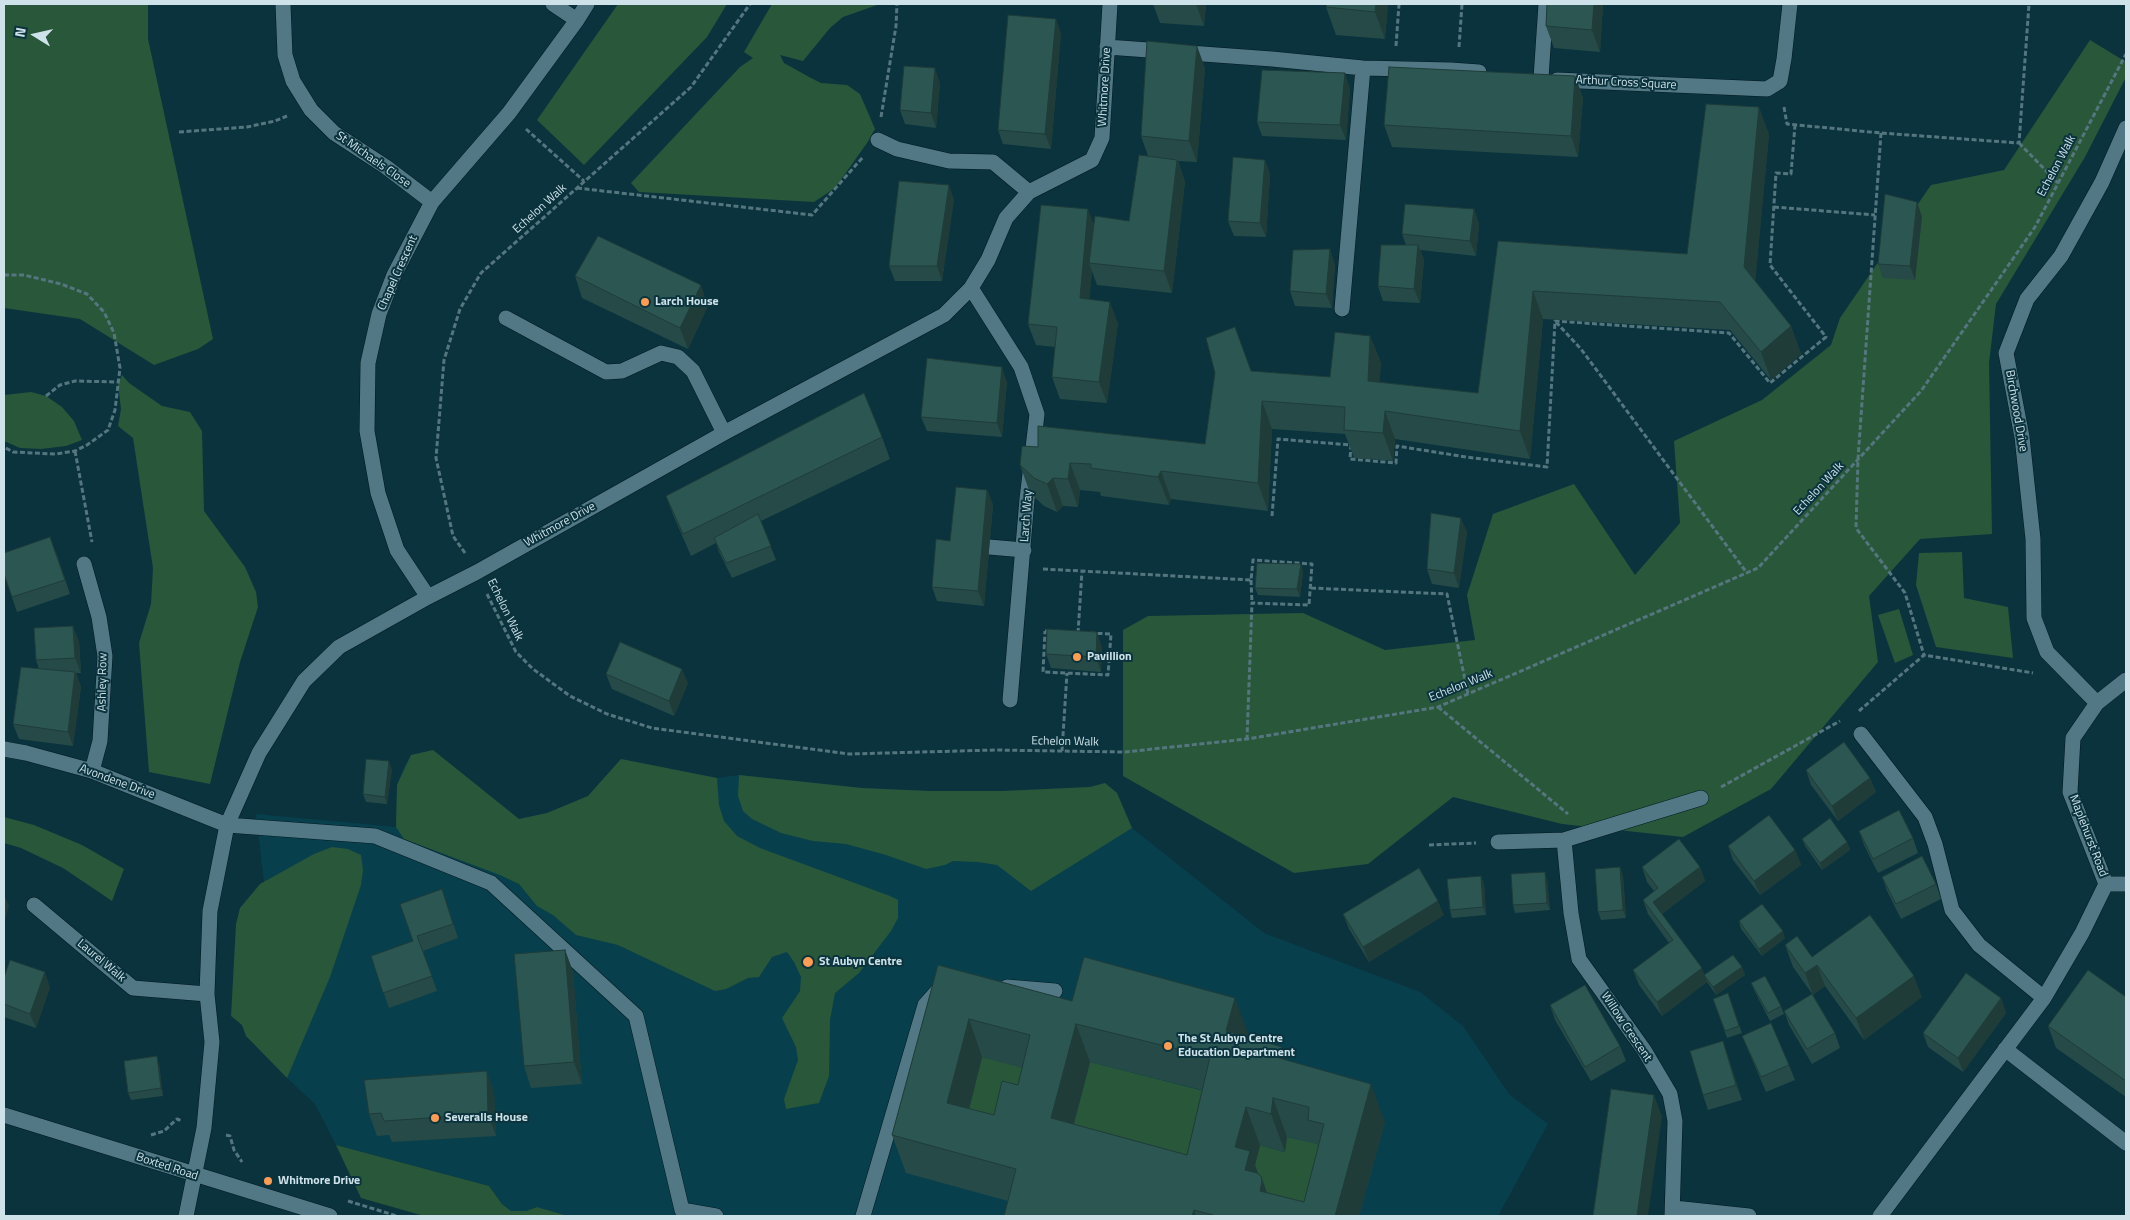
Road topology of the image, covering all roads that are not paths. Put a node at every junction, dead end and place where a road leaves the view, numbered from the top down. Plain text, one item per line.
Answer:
1 (283, 4) edge
2 (553, 4) edge
3 (587, 4) edge
4 (1110, 4) edge
5 (1546, 4) edge
6 (1790, 4) edge
7 (577, 20) junction
8 (1107, 47) junction
9 (1362, 68) junction
10 (1492, 74) edge
11 (1526, 77) edge
12 (1541, 78) junction
13 (2126, 128) edge
14 (878, 140) road end
15 (1029, 192) junction
16 (432, 202) junction
17 (972, 288) junction
18 (1342, 309) dead end
19 (506, 318) dead end
20 (724, 433) junction
21 (989, 547) dead end
22 (1024, 550) junction
23 (84, 564) dead end
24 (428, 597) junction
25 (2126, 680) edge
26 (1010, 700) dead end
27 (2097, 703) junction
28 (1861, 734) dead end
29 (4, 750) edge
30 (92, 771) junction
31 (1701, 798) road end
32 (227, 825) junction
33 (1564, 840) junction
34 (1498, 842) road end
35 (2106, 884) junction
36 (2126, 884) edge
37 (34, 905) dead end
38 (954, 983) edge
39 (991, 986) edge
40 (1055, 991) dead end
41 (207, 994) junction
42 (2044, 998) junction
43 (2005, 1049) junction
44 (4, 1115) edge
45 (2126, 1144) edge
46 (196, 1176) junction
47 (1673, 1212) edge
48 (186, 1216) edge
49 (330, 1216) edge
50 (716, 1216) edge
51 (864, 1216) edge
52 (1749, 1216) edge
53 (1880, 1216) edge

1 - 16 street, St Michaels Close
2 - 7 street
3 - 7 street, Chapel Crescent
4 - 8 street, Whitmore Drive
5 - 12 street
6 - 12 street, Arthur Cross Square
7 - 16 street, Chapel Crescent
8 - 9 street
8 - 15 street, Whitmore Drive
9 - 10 street
9 - 18 street
11 - 12 street, Arthur Cross Square
13 - 27 street, Birchwood Drive
14 - 15 street
15 - 17 street, Whitmore Drive
16 - 24 street, Chapel Crescent
17 - 20 street, Whitmore Drive
17 - 22 street, Larch Way
19 - 20 street
20 - 24 street, Whitmore Drive
21 - 22 street
22 - 26 street, Larch Way
23 - 30 street, Ashley Row
24 - 32 street, Whitmore Drive
25 - 27 street, Maplehurst Road
27 - 35 street, Maplehurst Road
28 - 42 street
29 - 30 street, Avondene Drive
30 - 32 street, Avondene Drive
31 - 33 street
32 - 41 street, Whitmore Drive
32 - 50 street, Avondene Drive
33 - 34 street
33 - 47 street, Willow Crescent
35 - 36 street
35 - 42 street, Maplehurst Road
37 - 41 street, Laurel Walk
38 - 51 street
39 - 40 street
41 - 46 street, Whitmore Drive
42 - 43 street, Maplehurst Road
43 - 45 street
43 - 53 street, Maplehurst Road
44 - 46 street, Boxted Road
46 - 48 street, Whitmore Drive
46 - 49 street, Boxted Road
47 - 52 street

